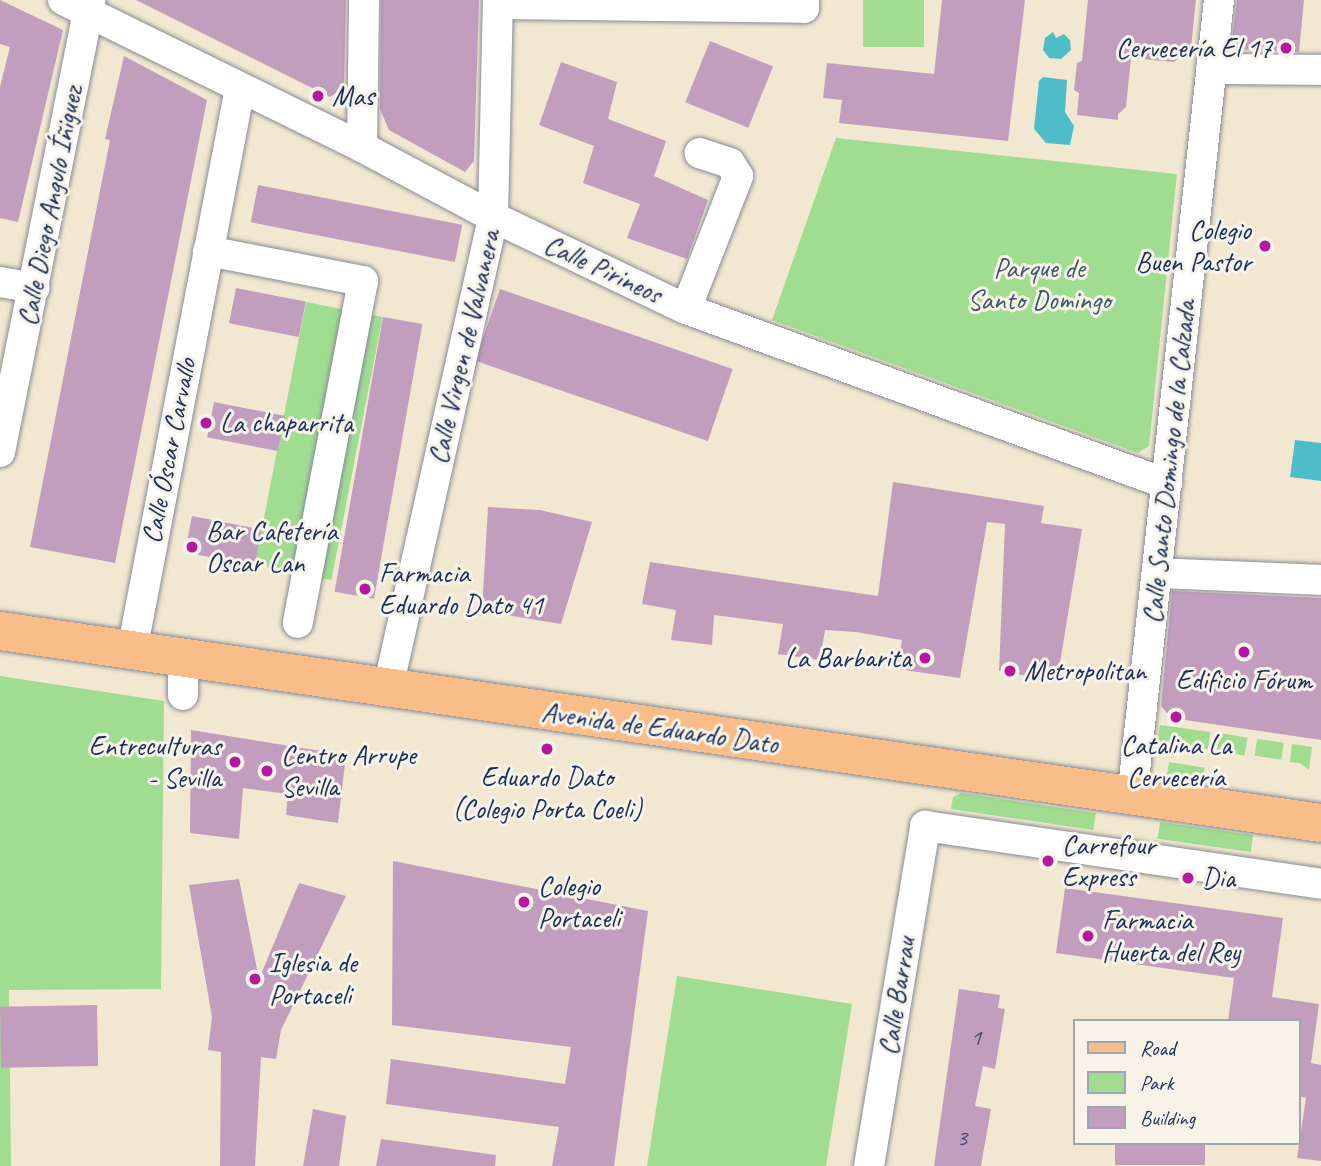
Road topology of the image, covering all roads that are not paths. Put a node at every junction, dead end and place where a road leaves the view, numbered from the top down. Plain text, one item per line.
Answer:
1 (364, 0) edge
2 (1219, 0) edge
3 (498, 2) edge
4 (689, 3) edge
5 (80, 4) edge
6 (804, 4) edge
7 (1211, 69) junction
8 (1321, 70) edge
9 (240, 88) junction
10 (362, 147) junction
11 (700, 153) dead end
12 (493, 217) junction
13 (208, 251) junction
14 (0, 282) edge
15 (34, 288) junction
16 (686, 309) junction
17 (0, 452) edge
18 (1167, 484) junction
19 (1157, 573) junction
20 (1321, 580) edge
21 (298, 623) dead end
22 (0, 631) edge
23 (132, 651) junction
24 (388, 688) junction
25 (1132, 798) junction
26 (1321, 823) edge
27 (1321, 884) edge
28 (878, 1112) junction
29 (869, 1166) edge
30 (887, 1166) edge

1 - 10 street
2 - 7 street, Calle Santo Domingo de la Calzada
3 - 4 street
3 - 12 street, Calle Virgen de Valvanera
4 - 6 street
5 - 9 street, Calle Pirineos
5 - 15 street, Calle Diego Angulo Íñiguez
7 - 8 street
7 - 18 street, Calle Santo Domingo de la Calzada
9 - 10 street, Calle Pirineos
9 - 13 street, Calle Óscar Carvallo
10 - 12 street, Calle Pirineos
11 - 16 street
12 - 16 street, Calle Pirineos
12 - 24 street, Calle Virgen de Valvanera
13 - 21 street
13 - 23 street, Calle Óscar Carvallo
14 - 15 street
15 - 17 street, Calle Diego Angulo Íñiguez
16 - 18 street, Calle Pirineos
18 - 19 street, Calle Santo Domingo de la Calzada
19 - 20 street
19 - 25 street, Calle Santo Domingo de la Calzada
22 - 23 main road, Avenida de Eduardo Dato
23 - 24 main road, Avenida de Eduardo Dato
24 - 25 main road, Avenida de Eduardo Dato
25 - 26 main road, Avenida de Eduardo Dato
27 - 28 street, Calle Barrau
28 - 29 street, Calle Barrau
28 - 30 street

